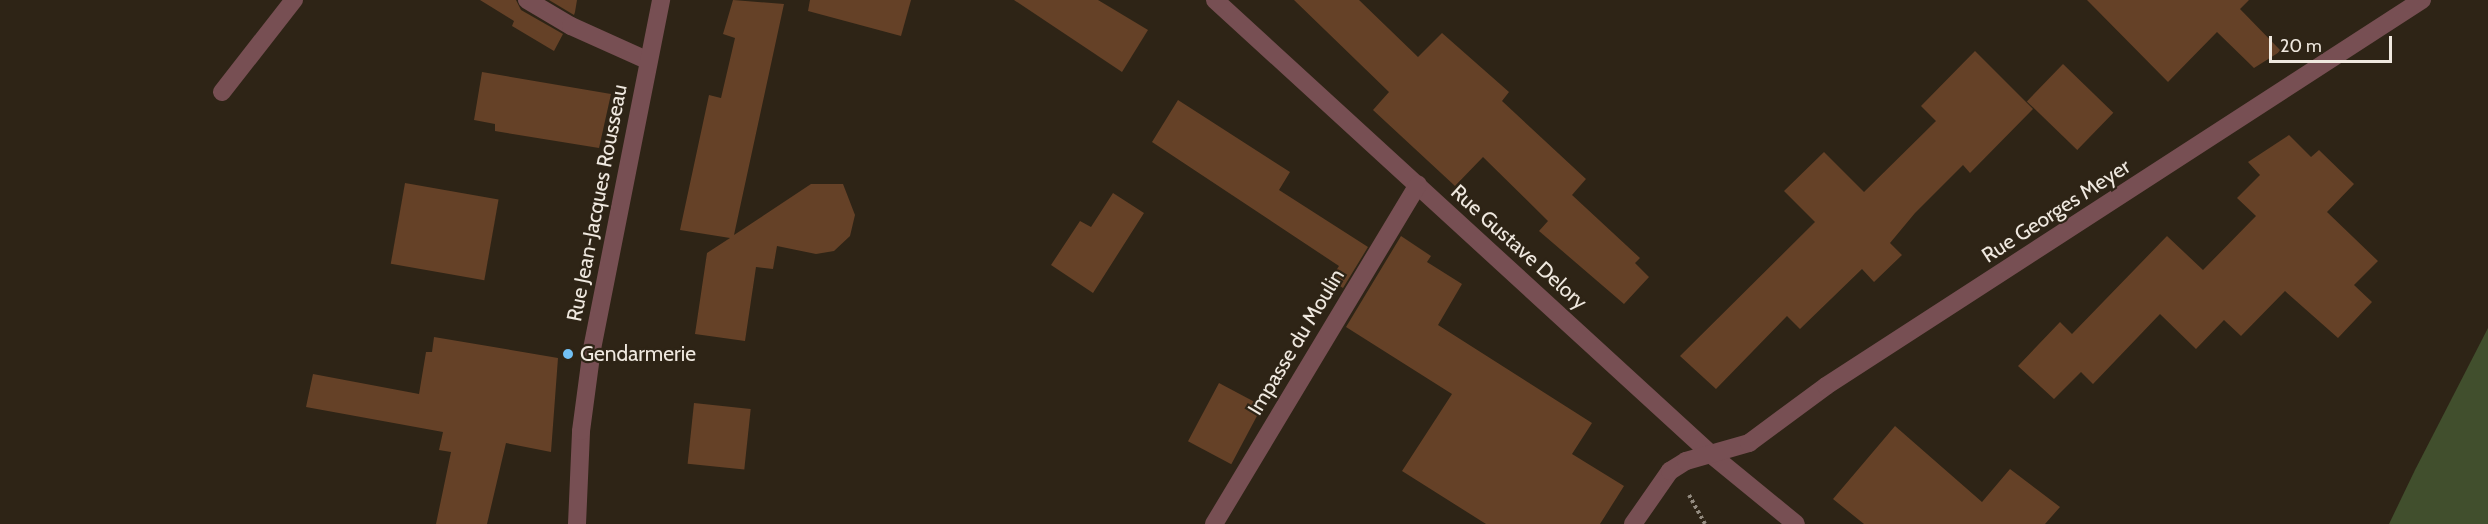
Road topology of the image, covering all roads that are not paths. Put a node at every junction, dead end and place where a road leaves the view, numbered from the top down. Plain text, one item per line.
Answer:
1 (294, 0) edge
2 (527, 0) edge
3 (661, 0) edge
4 (1215, 0) edge
5 (2422, 0) edge
6 (649, 61) junction
7 (222, 92) dead end
8 (1418, 185) junction
9 (1713, 456) junction
10 (577, 524) edge
11 (1214, 524) edge
12 (1633, 524) edge
13 (1796, 524) edge

1 - 7 street
2 - 6 street
3 - 6 street, Rue Jean-Jacques Rousseau
4 - 8 street, Rue Gustave Delory
5 - 9 street, Rue Georges Meyer
6 - 10 street, Rue Jean-Jacques Rousseau
8 - 9 street, Rue Gustave Delory
8 - 11 street, Impasse du Moulin
9 - 12 street, Rue Georges Meyer
9 - 13 street, Rue Gustave Delory

